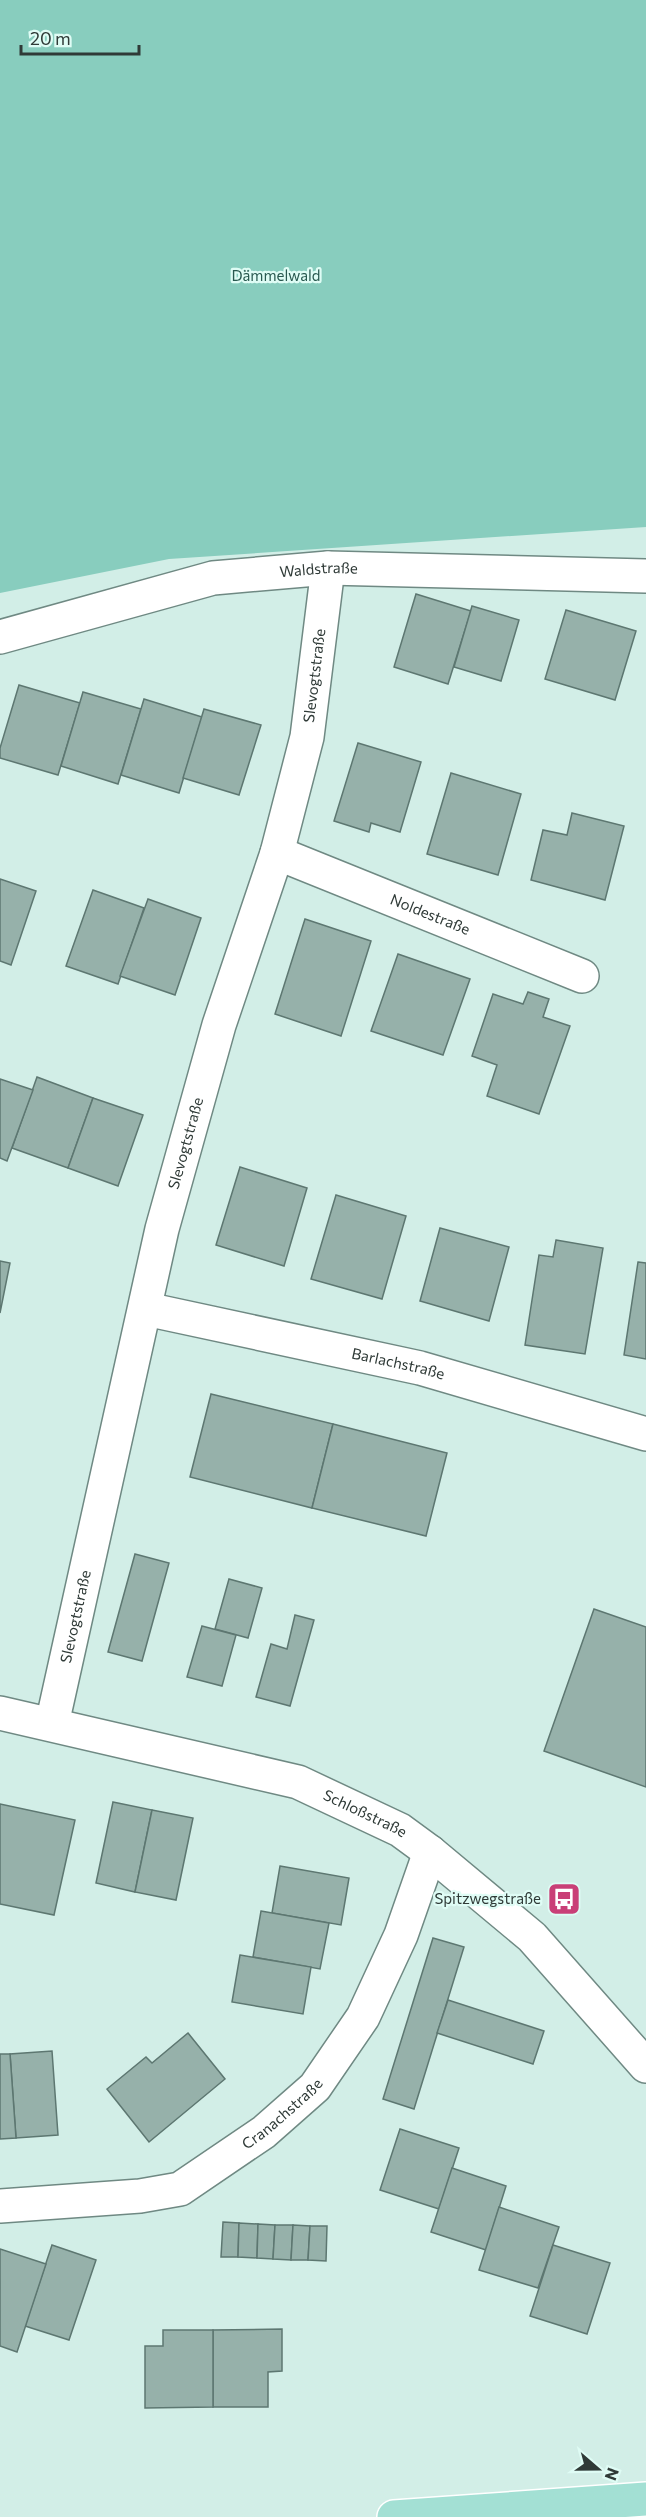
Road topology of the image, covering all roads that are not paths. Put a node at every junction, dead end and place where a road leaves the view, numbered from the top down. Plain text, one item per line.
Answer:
1 (328, 568) junction
2 (646, 576) edge
3 (0, 637) edge
4 (277, 853) junction
5 (582, 976) dead end
6 (146, 1308) junction
7 (646, 1434) edge
8 (0, 1713) edge
9 (52, 1724) junction
10 (430, 1852) junction
11 (646, 2066) edge
12 (0, 2206) edge
13 (646, 2499) edge
14 (394, 2517) edge

1 - 2 street, Waldstraße
1 - 3 street, Waldstraße
1 - 4 street, Slevogtstraße
4 - 5 street, Noldestraße
4 - 6 street, Slevogtstraße
6 - 7 street, Barlachstraße
6 - 9 street, Slevogtstraße
8 - 9 street, Schloßstraße
9 - 10 street, Schloßstraße
10 - 11 street, Schloßstraße
10 - 12 street, Cranachstraße
13 - 14 main road

